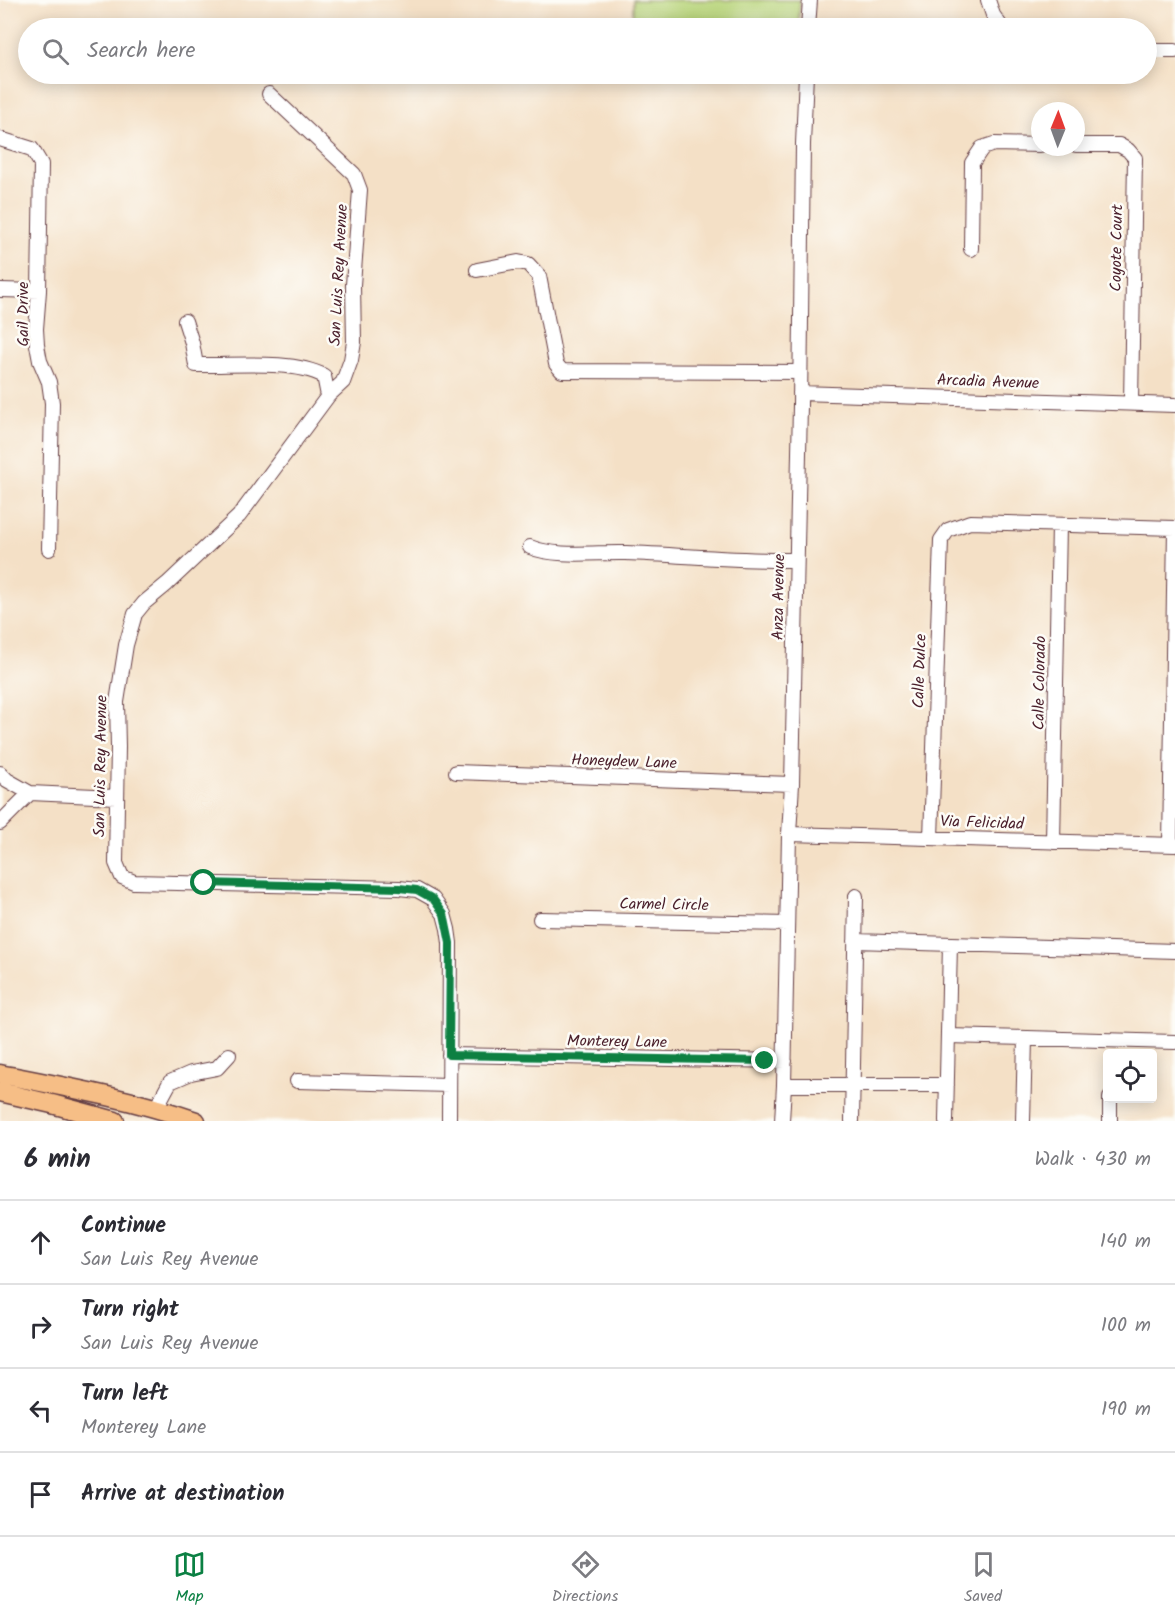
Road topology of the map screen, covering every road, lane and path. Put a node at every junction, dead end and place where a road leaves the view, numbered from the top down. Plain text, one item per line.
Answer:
1 (810, 0) edge
2 (988, 0) edge
3 (809, 18) edge
4 (995, 18) edge
5 (1157, 51) edge
6 (1175, 51) edge
7 (806, 84) edge
8 (269, 94) dead end
9 (0, 138) edge
10 (1031, 145) edge
11 (1085, 145) edge
12 (971, 249) dead end
13 (477, 270) dead end
14 (0, 290) edge
15 (39, 291) junction
16 (185, 321) dead end
17 (800, 372) junction
18 (800, 393) junction
19 (328, 396) junction
20 (1131, 403) junction
21 (1175, 405) edge
22 (1059, 525) junction
23 (1175, 528) edge
24 (530, 547) dead end
25 (49, 549) dead end
26 (796, 560) junction
27 (456, 772) dead end
28 (0, 773) edge
29 (792, 784) junction
30 (30, 793) junction
31 (116, 796) junction
32 (0, 823) edge
33 (789, 834) junction
34 (931, 838) junction
35 (1053, 842) junction
36 (1173, 845) edge
37 (856, 896) dead end
38 (540, 919) dead end
39 (787, 924) junction
40 (855, 941) junction
41 (950, 944) junction
42 (1175, 951) edge
43 (948, 1036) junction
44 (1025, 1038) junction
45 (1175, 1042) edge
46 (1111, 1047) edge
47 (229, 1054) dead end
48 (449, 1055) junction
49 (784, 1061) junction
50 (0, 1074) edge
51 (297, 1081) dead end
52 (449, 1085) junction
53 (784, 1085) junction
54 (852, 1085) junction
55 (947, 1085) junction
56 (0, 1092) edge
57 (1110, 1103) edge
58 (156, 1108) junction
59 (115, 1121) edge
60 (195, 1121) edge
61 (449, 1121) edge
62 (782, 1121) edge
63 (852, 1121) edge
64 (946, 1121) edge
65 (1023, 1121) edge
66 (1110, 1121) edge

1 - 3 street
2 - 4 street
5 - 6 street
7 - 17 street, Anza Avenue
8 - 19 street, San Luis Rey Avenue
9 - 15 street, Gail Drive
10 - 12 street
11 - 20 street, Coyote Court
13 - 17 street
14 - 15 street
15 - 25 street, Gail Drive
16 - 19 street
17 - 18 street, Anza Avenue
18 - 20 street, Arcadia Avenue
18 - 26 street, Anza Avenue
19 - 31 street, San Luis Rey Avenue
20 - 21 street, Arcadia Avenue
22 - 23 street
22 - 34 street, Calle Dulce
22 - 35 street, Calle Colorado
23 - 36 street
24 - 26 street
26 - 29 street, Anza Avenue
27 - 29 street, Honeydew Lane
28 - 30 street
29 - 33 street, Anza Avenue
30 - 31 street
30 - 32 street
31 - 48 street, San Luis Rey Avenue
33 - 34 street, Via Felicidad
33 - 39 street, Anza Avenue
34 - 35 street, Via Felicidad
35 - 36 street, Via Felicidad
37 - 40 street
38 - 39 street, Carmel Circle
39 - 49 street, Anza Avenue
40 - 41 street
40 - 54 street
41 - 42 street
41 - 43 street
43 - 44 street
43 - 55 street
44 - 46 street
44 - 65 street
45 - 46 street
47 - 58 street
48 - 49 street, Monterey Lane
48 - 52 street, San Luis Rey Avenue
49 - 53 street, Anza Avenue
50 - 58 main road
51 - 52 street
52 - 61 street, San Luis Rey Avenue
53 - 54 street
53 - 62 street, Anza Avenue
54 - 55 street
54 - 63 street
55 - 64 street
56 - 59 main road
57 - 66 street
58 - 60 main road

